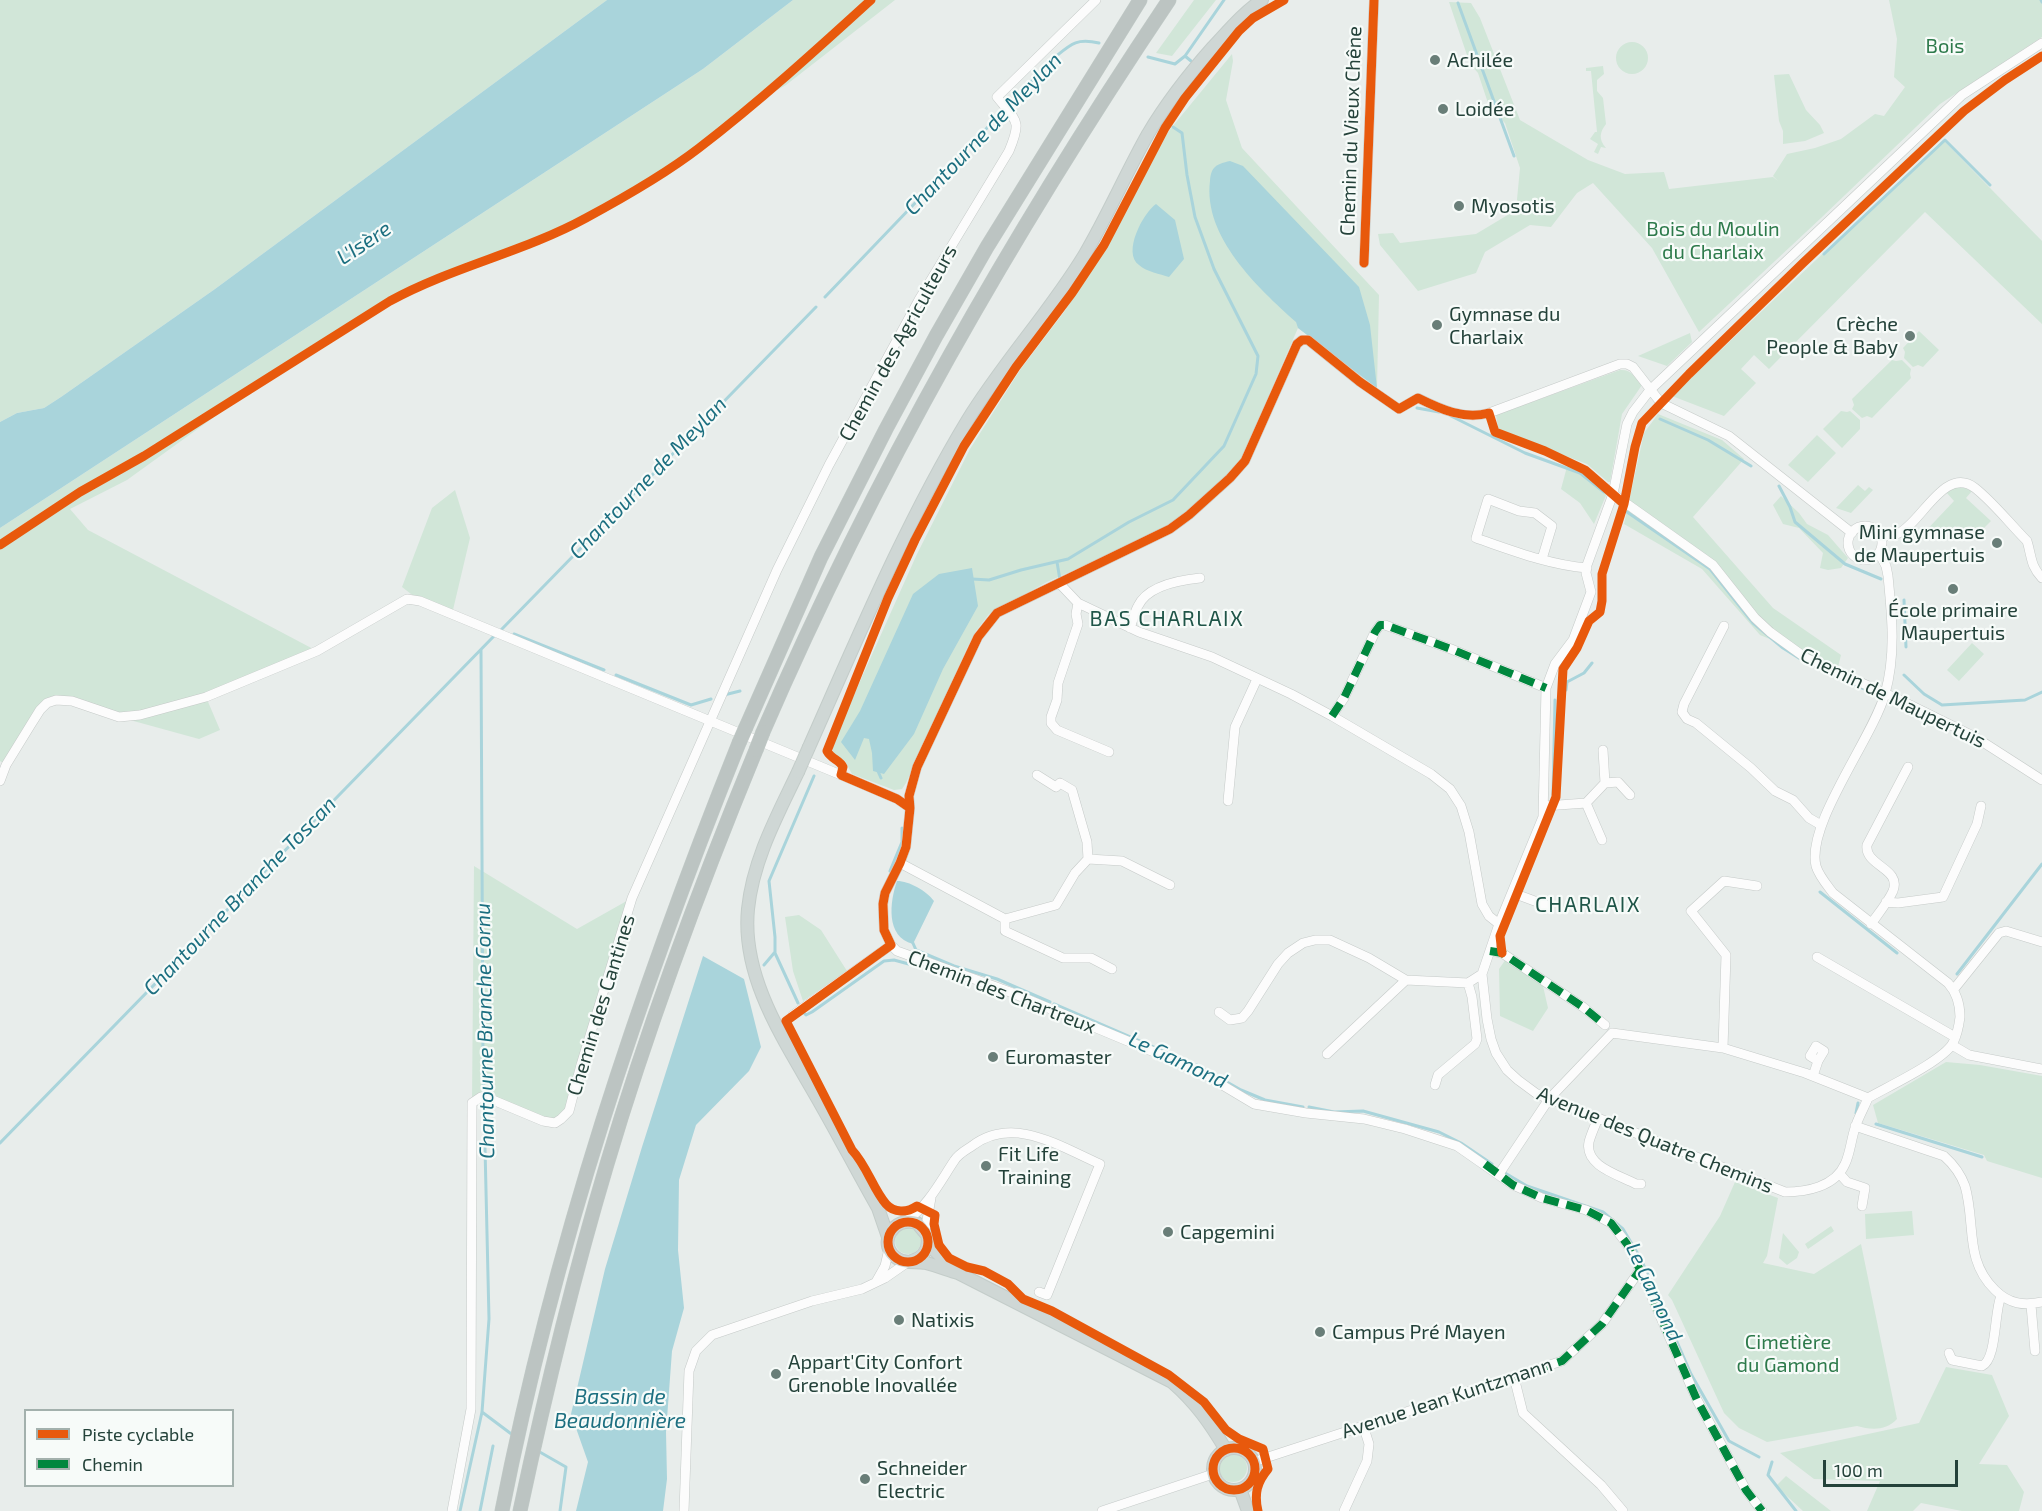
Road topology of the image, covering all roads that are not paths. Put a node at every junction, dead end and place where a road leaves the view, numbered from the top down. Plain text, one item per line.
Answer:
1 (1096, 0) edge
2 (1140, 0) edge
3 (1151, 0) edge
4 (1169, 0) edge
5 (1262, 0) edge
6 (1374, 0) edge
7 (2042, 43) edge
8 (987, 247) junction
9 (1364, 263) dead end
10 (1650, 390) junction
11 (1613, 494) junction
12 (1852, 533) junction
13 (1881, 537) junction
14 (1879, 553) junction
15 (1542, 559) junction
16 (1587, 568) junction
17 (1200, 578) dead end
18 (2042, 578) edge
19 (1060, 584) junction
20 (1078, 603) junction
21 (1724, 626) dead end
22 (1130, 628) junction
23 (1257, 679) junction
24 (1546, 688) junction
25 (1885, 693) junction
26 (1332, 716) junction
27 (709, 720) junction
28 (1603, 750) dead end
29 (1109, 752) dead end
30 (1908, 767) dead end
31 (1037, 775) dead end
32 (2042, 780) edge
33 (0, 781) edge
34 (1605, 783) junction
35 (1630, 795) dead end
36 (1228, 801) dead end
37 (1586, 803) junction
38 (1545, 806) junction
39 (1981, 806) dead end
40 (910, 808) junction
41 (1821, 825) junction
42 (1602, 840) dead end
43 (1088, 859) junction
44 (900, 863) junction
45 (1170, 885) dead end
46 (1757, 886) dead end
47 (1513, 892) junction
48 (1886, 902) junction
49 (1548, 906) dead end
50 (1005, 920) junction
51 (1499, 924) junction
52 (1872, 924) junction
53 (2042, 942) edge
54 (891, 945) junction
55 (1490, 951) junction
56 (1817, 957) dead end
57 (1112, 969) dead end
58 (1482, 974) junction
59 (1406, 980) junction
60 (1468, 983) junction
61 (1954, 989) junction
62 (1484, 996) junction
63 (1472, 997) junction
64 (1219, 1012) dead end
65 (793, 1015) dead end
66 (1605, 1025) dead end
67 (1954, 1041) junction
68 (1723, 1048) junction
69 (1327, 1054) dead end
70 (1818, 1061) dead end
71 (2042, 1069) edge
72 (1813, 1076) junction
73 (1434, 1085) dead end
74 (1868, 1098) junction
75 (1549, 1099) junction
76 (1598, 1118) junction
77 (1856, 1126) junction
78 (1839, 1173) junction
79 (1499, 1174) junction
80 (1641, 1184) dead end
81 (931, 1197) junction
82 (1862, 1206) dead end
83 (878, 1208) junction
84 (904, 1222) junction
85 (926, 1231) junction
86 (889, 1243) junction
87 (928, 1244) junction
88 (910, 1262) junction
89 (1640, 1270) junction
90 (958, 1273) junction
91 (874, 1284) junction
92 (1039, 1292) dead end
93 (2001, 1296) junction
94 (2042, 1302) edge
95 (2031, 1305) junction
96 (2035, 1351) dead end
97 (1949, 1353) dead end
98 (1514, 1377) junction
99 (1363, 1425) junction
100 (1226, 1450) junction
101 (1253, 1462) junction
102 (1213, 1474) junction
103 (1240, 1489) junction
104 (452, 1511) edge
105 (502, 1511) edge
106 (520, 1511) edge
107 (684, 1511) edge
108 (1102, 1511) edge
109 (1248, 1511) edge
110 (1344, 1511) edge
111 (1623, 1511) edge
112 (1762, 1511) edge

1 - 27 street, Chemin des Agriculteurs
2 - 8 highway
3 - 8 highway
4 - 106 highway, bridge
5 - 83 main road, bridge
6 - 9 street, Chemin du Vieux Chêne
7 - 10 street, Avenue des Quatre Chemins
8 - 105 highway, bridge
10 - 11 street, Avenue des Quatre Chemins
10 - 12 street
10 - 19 street
11 - 16 street, Avenue des Quatre Chemins
11 - 25 street, Chemin de Maupertuis
12 - 13 street
12 - 14 street
13 - 14 street
13 - 18 street
14 - 25 street
15 - 15 street
15 - 16 street
16 - 24 street, Avenue des Quatre Chemins
17 - 22 street
19 - 20 street
19 - 40 street
20 - 22 street
20 - 29 street
21 - 41 street
22 - 23 street
23 - 26 street
23 - 36 street
24 - 26 street
24 - 38 street, Avenue des Quatre Chemins
25 - 32 street, Chemin de Maupertuis
25 - 41 street
26 - 51 street
27 - 33 street
27 - 40 street
27 - 104 street, Chemin des Cantines
28 - 34 street
30 - 48 street
31 - 43 street
34 - 35 street
34 - 37 street
37 - 38 street
37 - 42 street
38 - 47 street, Avenue des Quatre Chemins
39 - 48 street
40 - 44 street
41 - 52 street
43 - 45 street
43 - 50 street
44 - 50 street
44 - 54 street
46 - 68 street
47 - 49 street
47 - 51 street, Avenue des Quatre Chemins
48 - 52 street
50 - 57 street
51 - 55 street, Avenue des Quatre Chemins
52 - 61 street
53 - 61 street
54 - 65 street
54 - 79 street, Chemin des Chartreux
55 - 58 street, Avenue des Quatre Chemins
55 - 66 street
56 - 67 street
58 - 60 street
58 - 62 street, Avenue des Quatre Chemins
59 - 60 street
59 - 64 street
59 - 69 street
60 - 63 street
61 - 67 street
62 - 63 street
62 - 75 street, Avenue des Quatre Chemins
63 - 73 street
67 - 71 street
67 - 74 street
68 - 72 street
68 - 75 street
70 - 72 street
72 - 74 street
74 - 77 street
75 - 76 street, Avenue des Quatre Chemins
75 - 79 street
76 - 78 street, Avenue des Quatre Chemins
76 - 80 street
77 - 78 street
77 - 93 street
78 - 82 street
79 - 89 street, Chemin des Chartreux
81 - 84 street
81 - 85 street
81 - 92 street
83 - 84 main road
83 - 86 main road
84 - 85 main road
84 - 86 main road
85 - 87 main road
86 - 88 main road
86 - 91 street
87 - 88 main road
87 - 90 main road
88 - 90 main road
88 - 91 street
89 - 98 street, Avenue Jean Kuntzmann
89 - 112 street, Chemin des Chartreux
90 - 100 main road
91 - 107 street
93 - 95 street
93 - 97 street
94 - 95 street
95 - 96 street
98 - 99 street, Avenue Jean Kuntzmann
98 - 111 street
99 - 101 street, Avenue Jean Kuntzmann
99 - 110 street
100 - 101 main road
100 - 102 main road
101 - 103 main road
102 - 103 main road
102 - 108 street
103 - 109 main road

